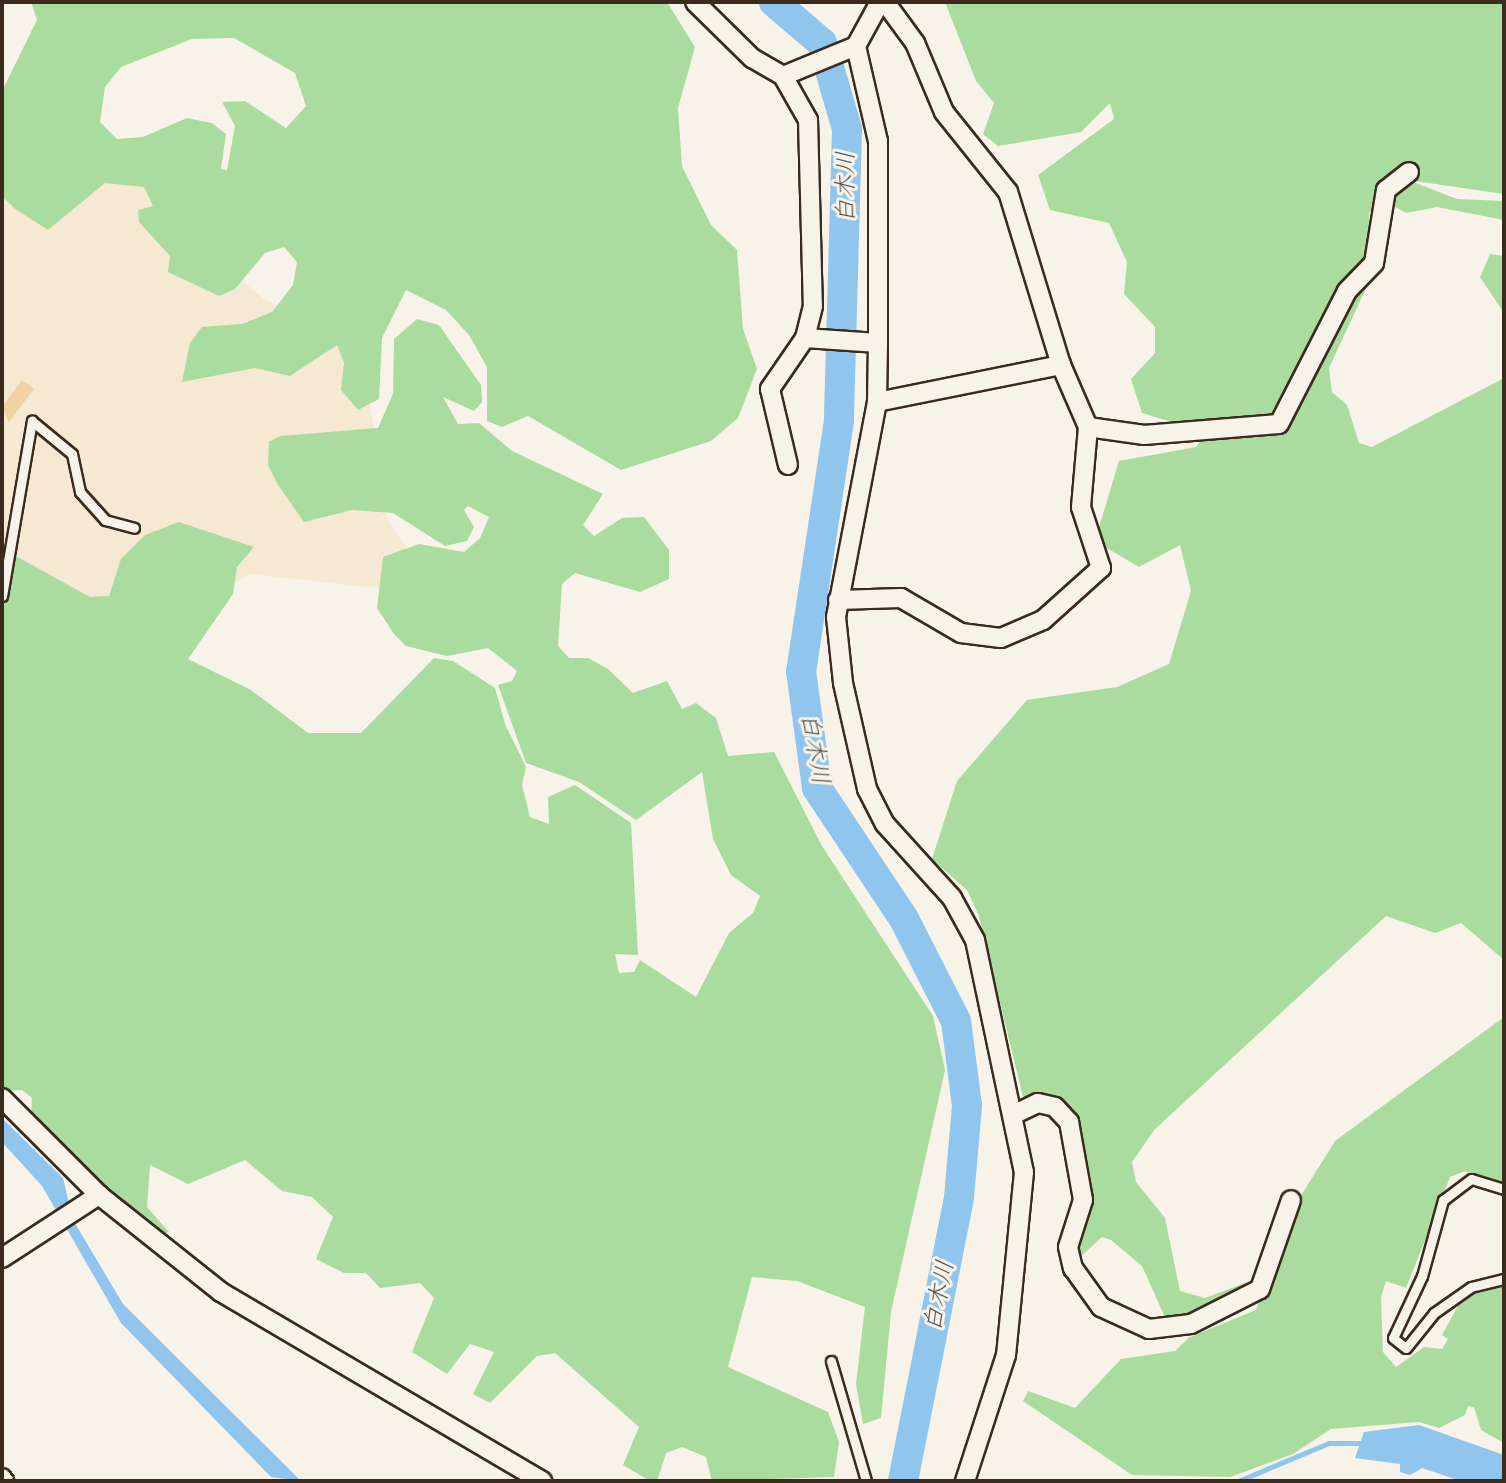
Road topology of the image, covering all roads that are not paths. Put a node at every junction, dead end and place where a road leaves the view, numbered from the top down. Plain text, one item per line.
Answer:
1 (695, 2) edge
2 (883, 2) edge
3 (850, 50) junction
4 (783, 76) junction
5 (1409, 172) dead end
6 (811, 340) junction
7 (878, 343) junction
8 (1062, 365) junction
9 (877, 402) junction
10 (1088, 427) junction
11 (788, 465) dead end
12 (2, 524) edge
13 (134, 528) dead end
14 (10, 530) junction
15 (2, 596) edge
16 (838, 600) junction
17 (2, 1098) edge
18 (1015, 1114) junction
19 (1504, 1189) edge
20 (99, 1195) junction
21 (1291, 1200) dead end
22 (2, 1258) edge
23 (1504, 1279) edge
24 (831, 1361) dead end
25 (532, 1479) edge
26 (866, 1481) edge
27 (965, 1481) edge

1 - 4 street
2 - 3 street
2 - 8 street
3 - 4 street
3 - 7 street
4 - 6 street
5 - 10 street
6 - 7 street
6 - 11 street
7 - 9 street
8 - 9 street
8 - 10 street
9 - 16 street
10 - 16 street
12 - 14 lane
13 - 14 lane
14 - 15 lane
16 - 18 street
17 - 20 street
18 - 21 street
18 - 27 street
19 - 23 lane
20 - 22 street
20 - 25 street
24 - 26 lane

